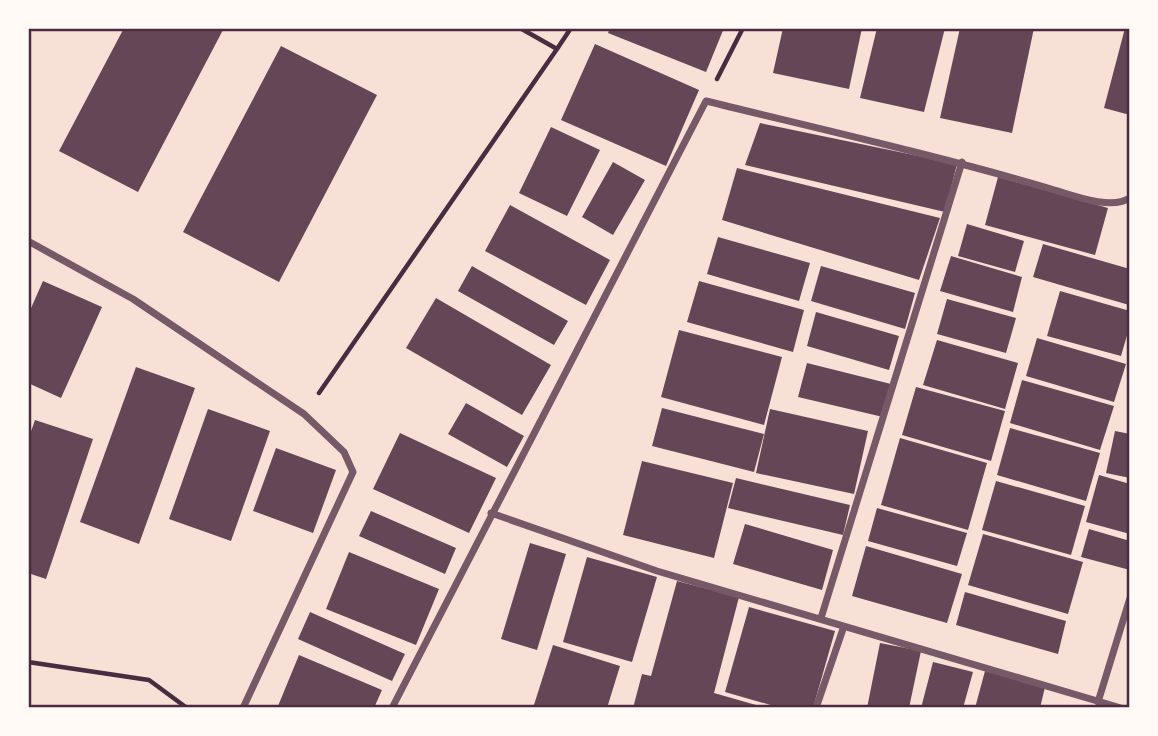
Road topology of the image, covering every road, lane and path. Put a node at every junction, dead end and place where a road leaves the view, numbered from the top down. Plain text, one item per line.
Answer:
1 (520, 28) edge
2 (571, 28) edge
3 (743, 28) edge
4 (557, 49) junction
5 (706, 101) junction
6 (962, 162) junction
7 (1130, 198) edge
8 (28, 241) edge
9 (304, 414) junction
10 (491, 513) junction
11 (1130, 598) edge
12 (821, 618) junction
13 (844, 626) junction
14 (28, 662) edge
15 (1098, 702) junction
16 (187, 708) edge
17 (243, 708) edge
18 (392, 708) edge
19 (816, 708) edge
20 (1121, 708) edge

1 - 4 path
2 - 4 path
3 - 5 path
4 - 9 path
5 - 6 street
5 - 10 street
6 - 7 street
6 - 12 street
8 - 9 street
9 - 17 street
10 - 12 street
10 - 18 street
11 - 15 street
12 - 13 street
13 - 15 street
13 - 19 street
14 - 16 path
15 - 20 street

